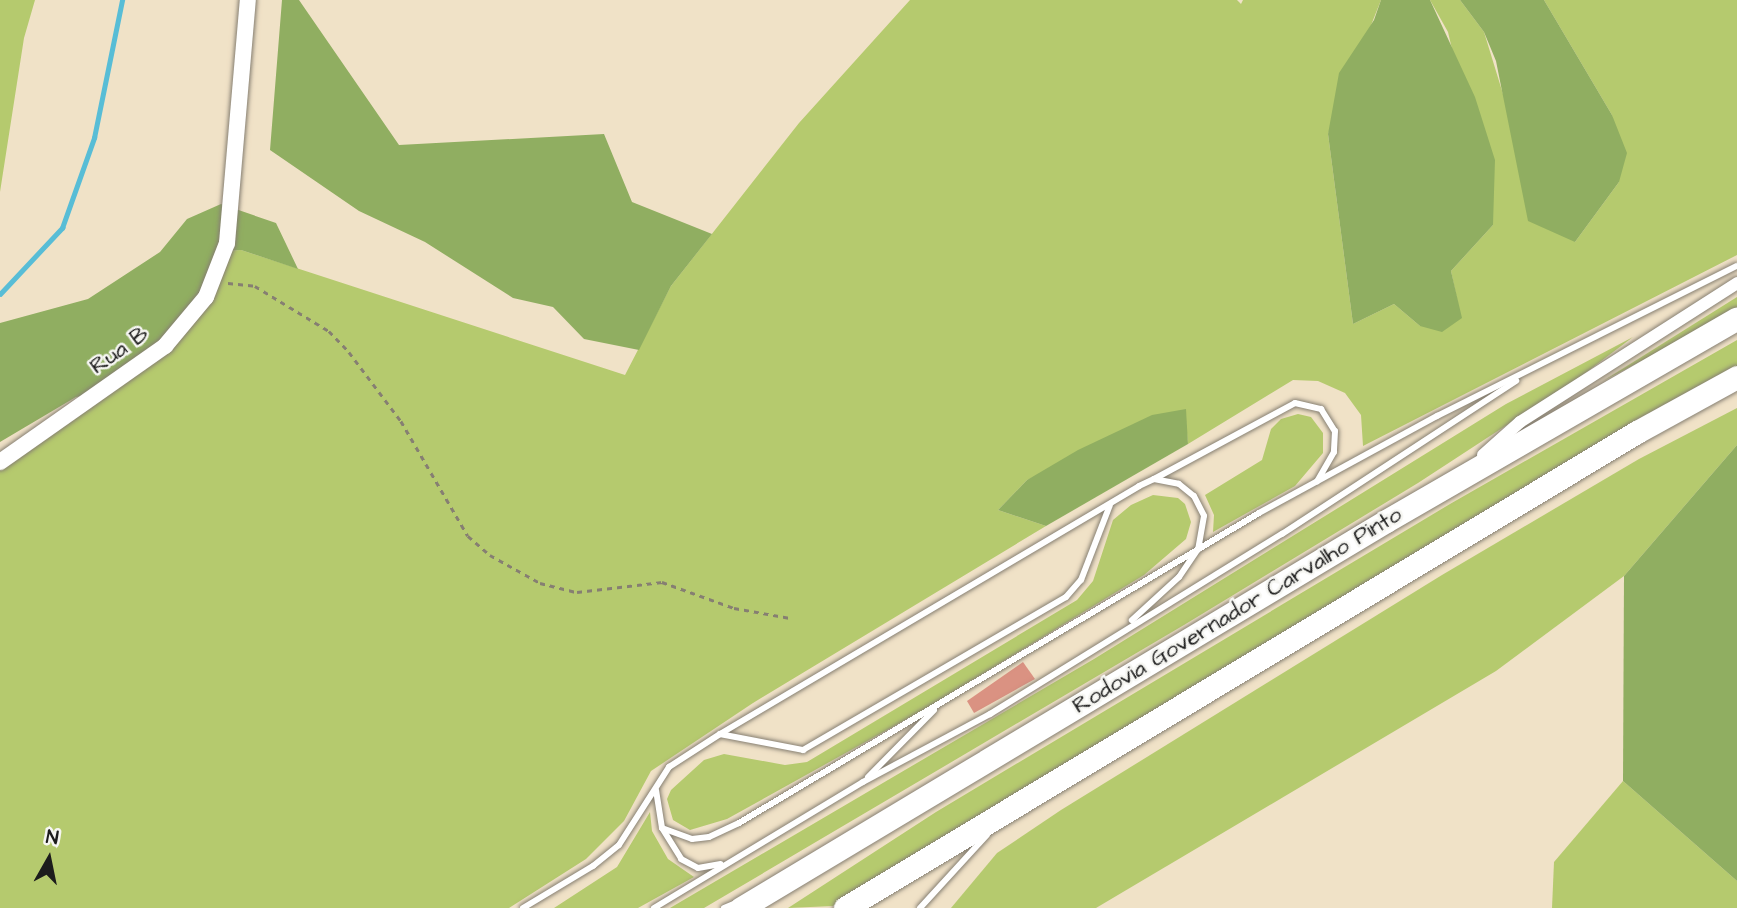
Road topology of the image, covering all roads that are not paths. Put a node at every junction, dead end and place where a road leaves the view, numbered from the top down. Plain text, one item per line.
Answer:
1 (248, 0) edge
2 (1737, 266) edge
3 (1737, 283) edge
4 (1737, 318) edge
5 (1535, 369) junction
6 (1737, 377) edge
7 (0, 462) edge
8 (1154, 479) junction
9 (1455, 480) junction
10 (1316, 482) junction
11 (1111, 503) junction
12 (1198, 549) junction
13 (1123, 629) junction
14 (941, 703) junction
15 (720, 734) junction
16 (863, 782) junction
17 (656, 788) junction
18 (1030, 798) junction
19 (662, 828) junction
20 (727, 862) junction
21 (794, 878) junction
22 (523, 908) edge
23 (654, 908) edge
24 (724, 908) edge
25 (741, 908) edge
26 (845, 908) edge
27 (920, 908) edge

1 - 7 street, Rua B
2 - 5 lane
3 - 9 street
4 - 9 highway, Rodovia Governador Carvalho Pinto
5 - 10 lane
5 - 13 lane
6 - 18 highway
8 - 10 lane
8 - 11 lane
8 - 12 lane
9 - 21 highway, Rodovia Governador Carvalho Pinto
10 - 12 lane
11 - 15 lane
11 - 15 lane
12 - 13 lane
12 - 14 lane
13 - 16 lane
14 - 16 lane
14 - 19 lane
15 - 17 lane
16 - 20 lane
17 - 19 lane
17 - 22 lane
18 - 26 highway
18 - 27 lane
19 - 20 lane
20 - 23 lane
21 - 24 lane
21 - 25 highway, Rodovia Governador Carvalho Pinto

